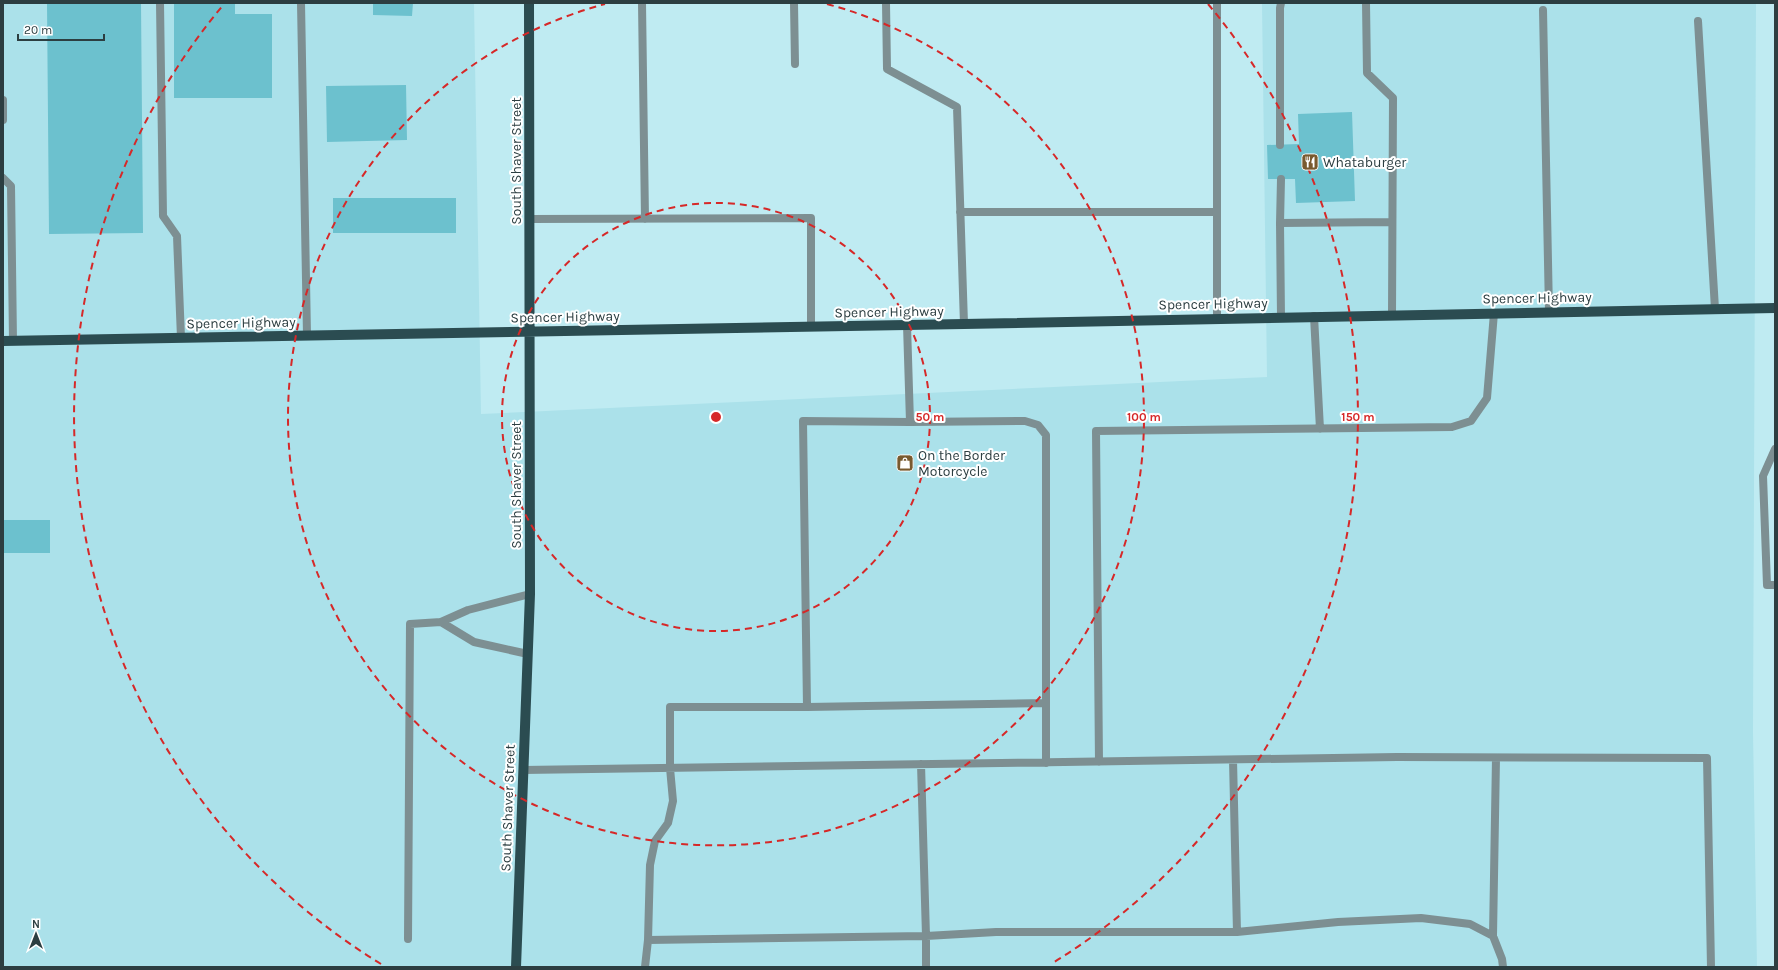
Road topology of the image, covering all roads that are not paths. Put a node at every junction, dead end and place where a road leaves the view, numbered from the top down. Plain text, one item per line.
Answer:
1 (160, 3) edge
2 (300, 3) edge
3 (529, 3) edge
4 (642, 3) edge
5 (794, 3) edge
6 (886, 3) edge
7 (1217, 3) edge
8 (1281, 3) edge
9 (1366, 4) edge
10 (1543, 10) dead end
11 (1698, 21) dead end
12 (795, 64) dead end
13 (3, 100) edge
14 (3, 120) edge
15 (1280, 145) dead end
16 (3, 178) edge
17 (1281, 179) dead end
18 (960, 212) junction
19 (1217, 212) junction
20 (530, 219) junction
21 (645, 219) junction
22 (1392, 222) junction
23 (1280, 223) junction
24 (1775, 308) edge
25 (1715, 309) junction
26 (1549, 312) junction
27 (1494, 313) junction
28 (1392, 315) junction
29 (1314, 316) junction
30 (1281, 317) junction
31 (1217, 318) junction
32 (964, 324) junction
33 (907, 325) junction
34 (811, 327) junction
35 (530, 331) junction
36 (307, 335) junction
37 (181, 338) junction
38 (14, 340) junction
39 (3, 341) edge
40 (910, 422) junction
41 (1320, 429) junction
42 (1775, 449) edge
43 (1775, 585) edge
44 (530, 594) junction
45 (440, 622) junction
46 (528, 654) junction
47 (1046, 703) junction
48 (807, 707) junction
49 (1496, 758) junction
50 (1233, 760) junction
51 (1099, 762) junction
52 (1046, 763) junction
53 (921, 764) junction
54 (670, 768) junction
55 (523, 770) junction
56 (1237, 932) junction
57 (926, 936) junction
58 (1492, 936) junction
59 (408, 938) dead end
60 (648, 940) junction
61 (516, 967) edge
62 (644, 967) edge
63 (926, 967) edge
64 (1503, 967) edge
65 (1711, 967) edge

1 - 37 lane
2 - 36 lane
3 - 20 main road, South Shaver Street
4 - 21 lane
5 - 12 lane
6 - 18 lane
7 - 19 lane
8 - 15 lane
9 - 22 lane
10 - 26 lane
11 - 25 lane
13 - 14 lane
16 - 38 lane
17 - 23 lane
18 - 19 lane
18 - 32 lane
19 - 31 lane
20 - 21 lane
20 - 35 main road, South Shaver Street
21 - 34 lane
22 - 23 lane
22 - 28 lane
23 - 30 lane
24 - 25 main road, Spencer Highway
25 - 26 main road, Spencer Highway
26 - 27 main road, Spencer Highway
27 - 28 main road, Spencer Highway
27 - 41 lane
28 - 29 main road, Spencer Highway
29 - 30 main road, Spencer Highway
29 - 41 lane
30 - 31 main road, Spencer Highway
31 - 32 main road, Spencer Highway
32 - 33 main road, Spencer Highway
33 - 34 main road, Spencer Highway
33 - 40 lane
34 - 35 main road, Spencer Highway
35 - 36 main road, Spencer Highway
35 - 44 main road, South Shaver Street
36 - 37 main road, Spencer Highway
37 - 38 main road, Spencer Highway
38 - 39 main road, Spencer Highway
40 - 47 lane
40 - 48 lane
41 - 51 lane
42 - 43 lane
44 - 45 lane
44 - 46 main road, South Shaver Street
45 - 46 lane
45 - 59 lane
46 - 55 main road, South Shaver Street
47 - 48 lane
47 - 52 lane
48 - 54 lane
49 - 50 lane
49 - 58 lane
49 - 65 lane
50 - 51 lane
50 - 56 lane
51 - 52 lane
52 - 53 lane
53 - 54 lane
53 - 57 lane
54 - 55 lane
54 - 60 lane
55 - 61 main road, South Shaver Street
56 - 57 lane
56 - 58 lane
57 - 60 lane
57 - 63 lane
58 - 64 lane
60 - 62 lane

